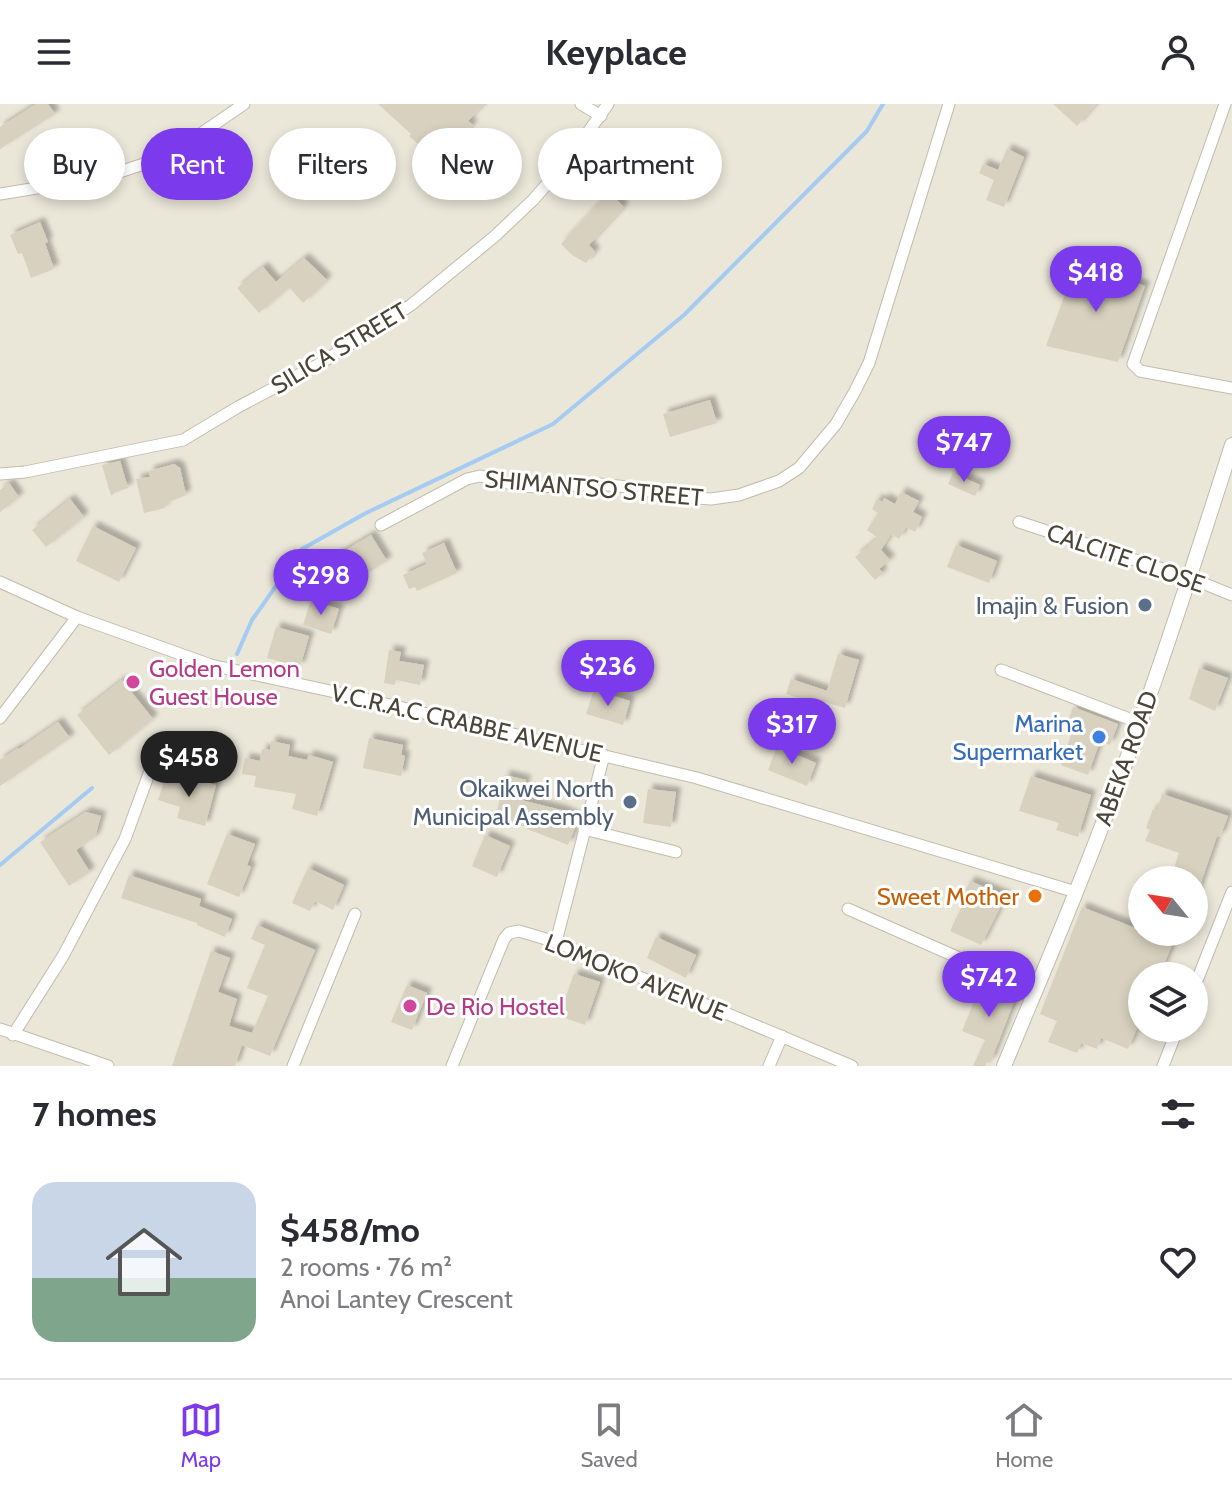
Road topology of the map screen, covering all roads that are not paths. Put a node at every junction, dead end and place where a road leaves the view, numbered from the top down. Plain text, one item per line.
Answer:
1 (244, 104) edge
2 (581, 104) edge
3 (608, 104) edge
4 (949, 104) edge
5 (1225, 104) edge
6 (601, 116) junction
7 (0, 194) edge
8 (1232, 388) edge
9 (1232, 445) edge
10 (0, 474) edge
11 (1019, 522) dead end
12 (381, 525) dead end
13 (1190, 578) junction
14 (0, 582) edge
15 (1232, 595) edge
16 (77, 617) junction
17 (1001, 670) dead end
18 (0, 718) edge
19 (1140, 723) junction
20 (604, 755) junction
21 (154, 760) dead end
22 (584, 829) junction
23 (676, 852) dead end
24 (1076, 892) junction
25 (1232, 892) edge
26 (848, 909) dead end
27 (355, 914) dead end
28 (556, 942) junction
29 (1204, 962) edge
30 (1034, 991) junction
31 (0, 1029) edge
32 (13, 1035) junction
33 (782, 1036) junction
34 (1172, 1042) edge
35 (108, 1066) edge
36 (293, 1066) edge
37 (452, 1066) edge
38 (769, 1066) edge
39 (852, 1066) edge
40 (1004, 1066) edge
41 (1163, 1066) edge

1 - 7 street
2 - 6 street
3 - 6 street, SILICA STREET
4 - 12 street, SHIMANTSO STREET
5 - 8 street
6 - 10 street, SILICA STREET
9 - 13 street, ABEKA ROAD
11 - 13 street, CALCITE CLOSE
13 - 15 street, CALCITE CLOSE
13 - 19 street, ABEKA ROAD
14 - 16 street, V.C.R.A.C CRABBE AVENUE
16 - 18 street
16 - 20 street, V.C.R.A.C CRABBE AVENUE
17 - 19 street
19 - 24 street, ABEKA ROAD
20 - 22 street
20 - 24 street, V.C.R.A.C CRABBE AVENUE
21 - 32 street
22 - 23 street
22 - 28 street
24 - 30 street, ABEKA ROAD
25 - 29 street
26 - 30 street
27 - 36 street
28 - 33 street, LOMOKO AVENUE
28 - 37 street, LOMOKO AVENUE
30 - 40 street, ABEKA ROAD
31 - 32 street
32 - 35 street
33 - 38 street
33 - 39 street, LOMOKO AVENUE
34 - 41 street

